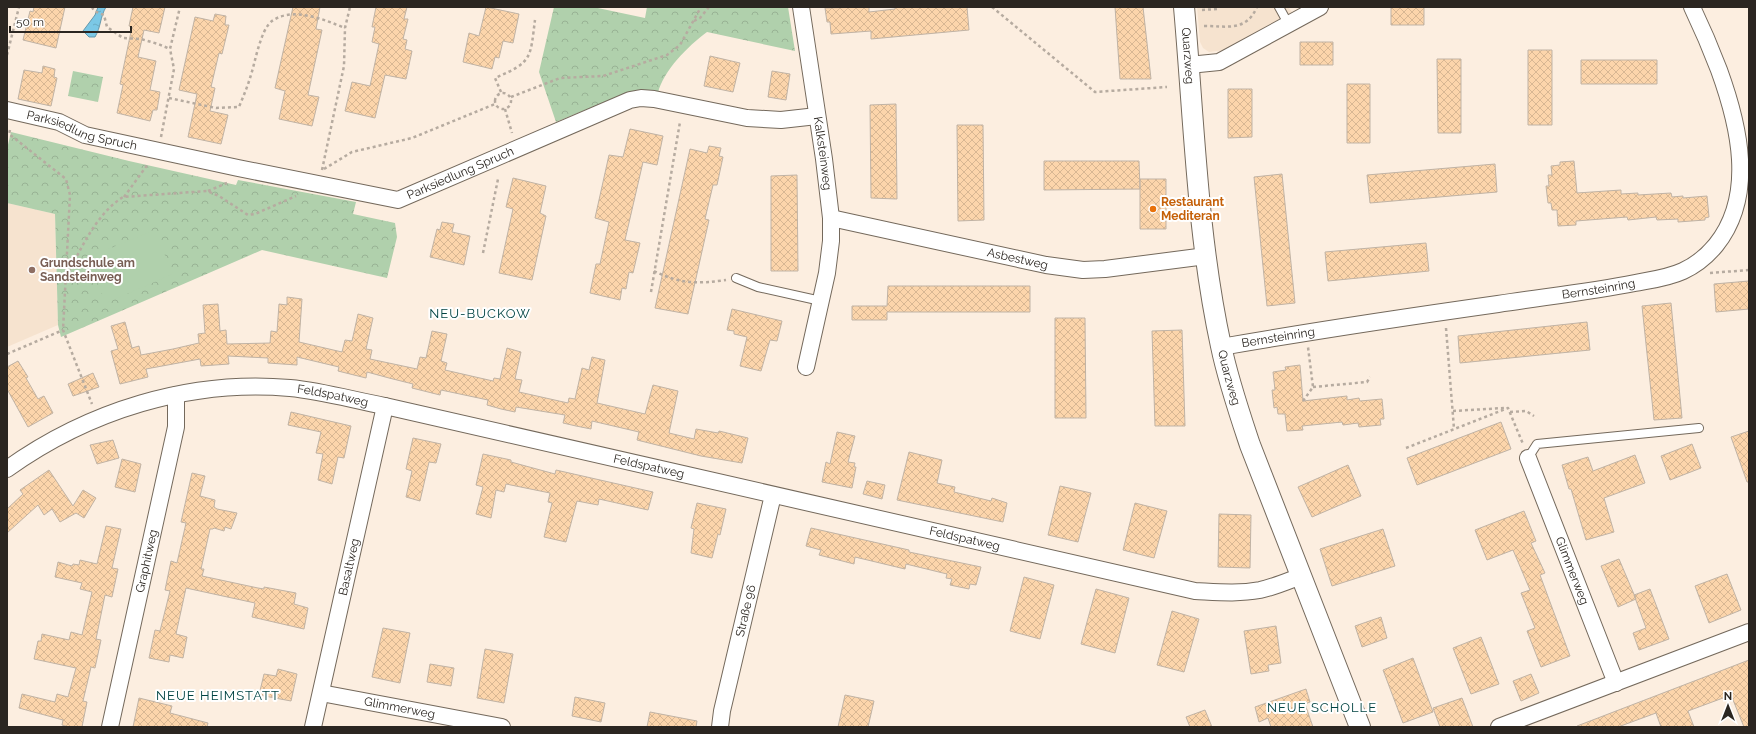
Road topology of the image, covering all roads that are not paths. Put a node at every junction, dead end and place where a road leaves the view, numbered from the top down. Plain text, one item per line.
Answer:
1 (802, 7) edge
2 (1279, 7) edge
3 (1320, 7) edge
4 (1692, 7) edge
5 (1193, 8) edge
6 (1289, 25) junction
7 (1189, 65) junction
8 (7, 110) edge
9 (817, 116) junction
10 (830, 218) junction
11 (1206, 256) junction
12 (732, 279) road end
13 (822, 301) junction
14 (1221, 347) junction
15 (806, 367) dead end
16 (176, 395) junction
17 (385, 406) junction
18 (1699, 428) dead end
19 (1530, 454) joint
20 (7, 469) edge
21 (773, 495) junction
22 (1301, 576) junction
23 (1749, 632) edge
24 (1616, 683) junction
25 (321, 693) junction
26 (110, 727) edge
27 (313, 727) edge
28 (502, 727) edge
29 (720, 727) edge
30 (1360, 727) edge
31 (1499, 727) edge

1 - 9 street, Kalksteinweg
2 - 6 lane
3 - 6 street
4 - 14 street, Bernsteinring
5 - 7 street, Quarzweg
6 - 7 street
7 - 11 street, Quarzweg
8 - 9 street, Parksiedlung Spruch
9 - 10 street, Kalksteinweg
10 - 11 street, Asbestweg
10 - 13 street, Kalksteinweg
11 - 14 street, Quarzweg
12 - 13 lane
13 - 15 street, Kalksteinweg
14 - 22 street, Quarzweg
16 - 17 street, Feldspatweg
16 - 20 street, Feldspatweg
16 - 26 street, Graphitweg
17 - 21 street, Feldspatweg
17 - 25 street, Basaltweg
18 - 19 lane
19 - 24 street, Glimmerweg
21 - 22 street, Feldspatweg
21 - 29 street, Straße 96
22 - 30 street, Quarzweg
23 - 24 street
24 - 31 street
25 - 27 street, Basaltweg
25 - 28 street, Glimmerweg

